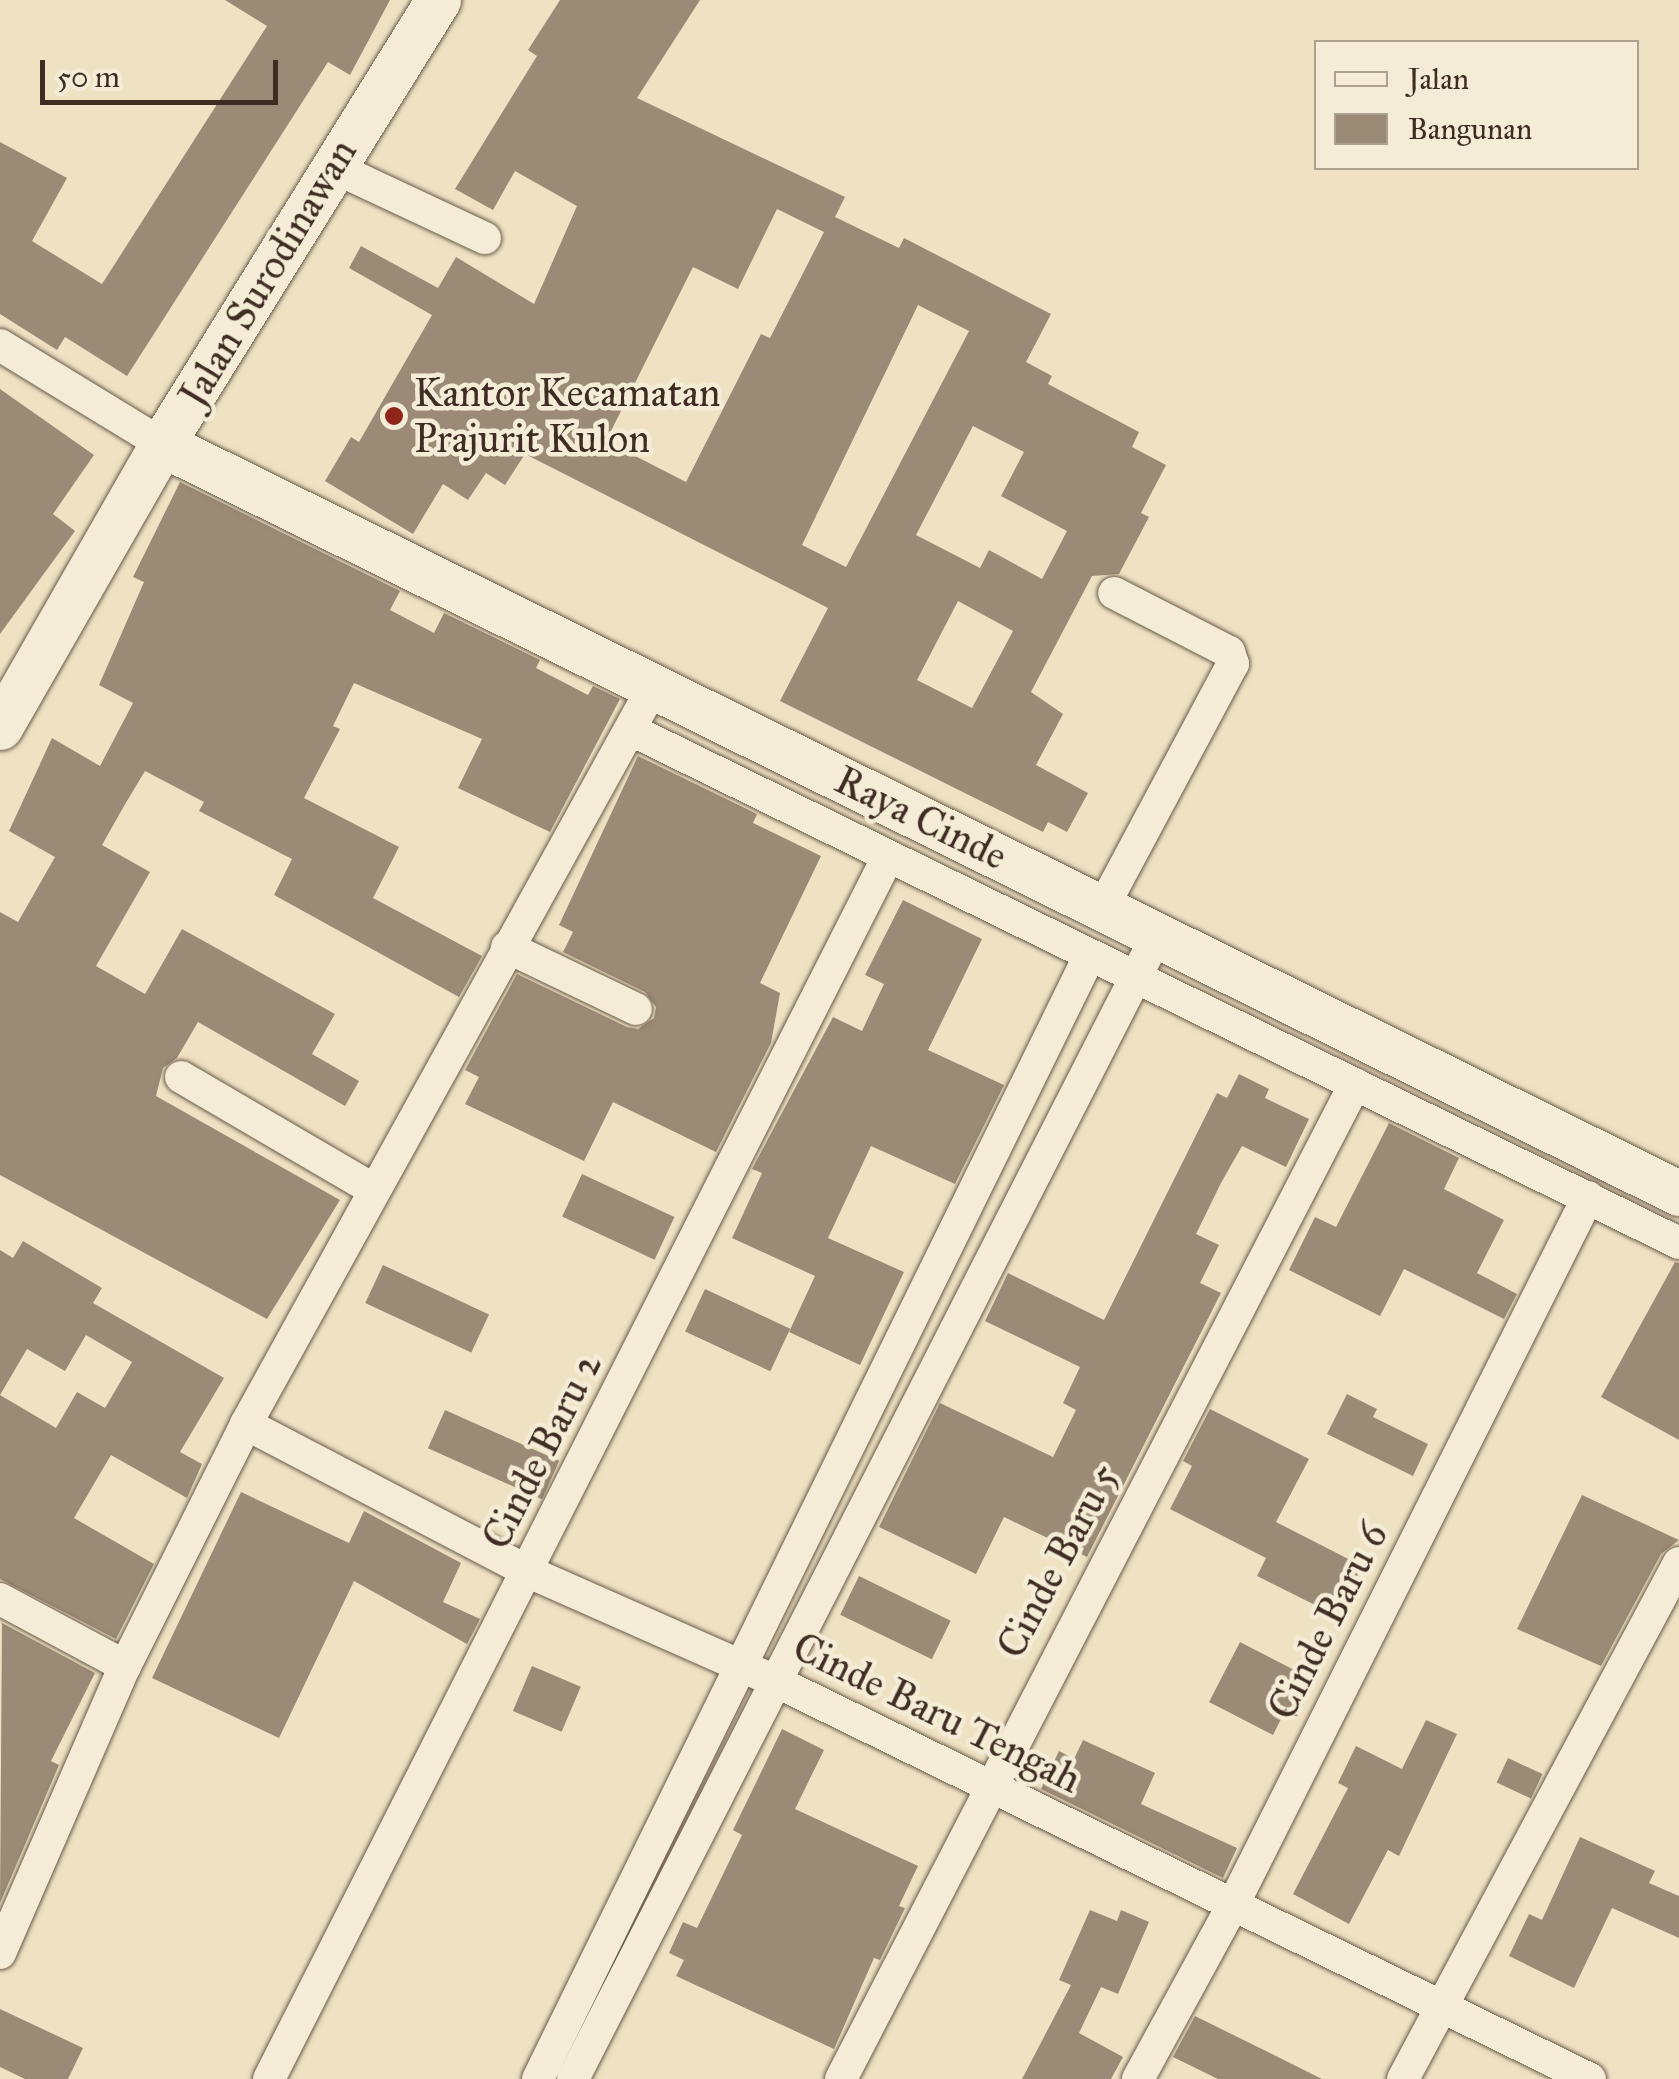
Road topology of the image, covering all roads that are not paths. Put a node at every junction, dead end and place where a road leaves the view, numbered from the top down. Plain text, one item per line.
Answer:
1 (438, 0) edge
2 (332, 166) junction
3 (485, 238) dead end
4 (0, 345) edge
5 (162, 444) junction
6 (1114, 593) dead end
7 (653, 688) junction
8 (0, 727) edge
9 (631, 730) junction
10 (887, 859) junction
11 (1102, 907) junction
12 (507, 947) junction
13 (1088, 958) junction
14 (1144, 960) junction
15 (636, 1009) dead end
16 (180, 1077) dead end
17 (1355, 1084) junction
18 (372, 1189) junction
19 (1679, 1192) edge
20 (1588, 1197) junction
21 (1679, 1243) edge
22 (246, 1424) junction
23 (1679, 1563) edge
24 (529, 1572) junction
25 (0, 1599) edge
26 (125, 1666) junction
27 (742, 1666) junction
28 (775, 1681) junction
29 (989, 1786) junction
30 (1233, 1905) junction
31 (0, 1953) edge
32 (1438, 2006) junction
33 (269, 2079) edge
34 (538, 2079) edge
35 (574, 2079) edge
36 (842, 2079) edge
37 (1138, 2079) edge
38 (1402, 2079) edge
39 (1590, 2079) edge

1 - 2 street, Jalan Surodinawan
2 - 3 street
2 - 5 street, Jalan Surodinawan
4 - 5 street
5 - 7 street, Raya Cinde
5 - 8 street, Jalan Surodinawan
6 - 11 street
7 - 9 street
7 - 11 street, Raya Cinde
9 - 10 street, Raya Cinde
9 - 12 street
10 - 13 street, Raya Cinde
10 - 24 street, Cinde Baru 2
11 - 14 street, Raya Cinde
12 - 15 street
12 - 18 street
13 - 14 street, Raya Cinde
13 - 27 street
14 - 17 street, Raya Cinde
14 - 19 street, Raya Cinde
14 - 28 street
16 - 18 street
17 - 20 street, Raya Cinde
17 - 29 street, Cinde Baru 5
18 - 22 street
20 - 21 street, Raya Cinde
20 - 30 street, Cinde Baru 6
22 - 24 street, Cinde Baru Tengah
22 - 26 street
23 - 32 street
24 - 27 street, Cinde Baru Tengah
24 - 33 street, Cinde Baru 2
25 - 26 street
26 - 31 street
27 - 28 street, Cinde Baru Tengah
27 - 34 street
28 - 29 street, Cinde Baru Tengah
28 - 35 street
29 - 30 street, Cinde Baru Tengah
29 - 36 street, Cinde Baru 5
30 - 32 street, Cinde Baru Tengah
30 - 37 street, Cinde Baru 6
32 - 38 street
32 - 39 street, Cinde Baru Tengah

